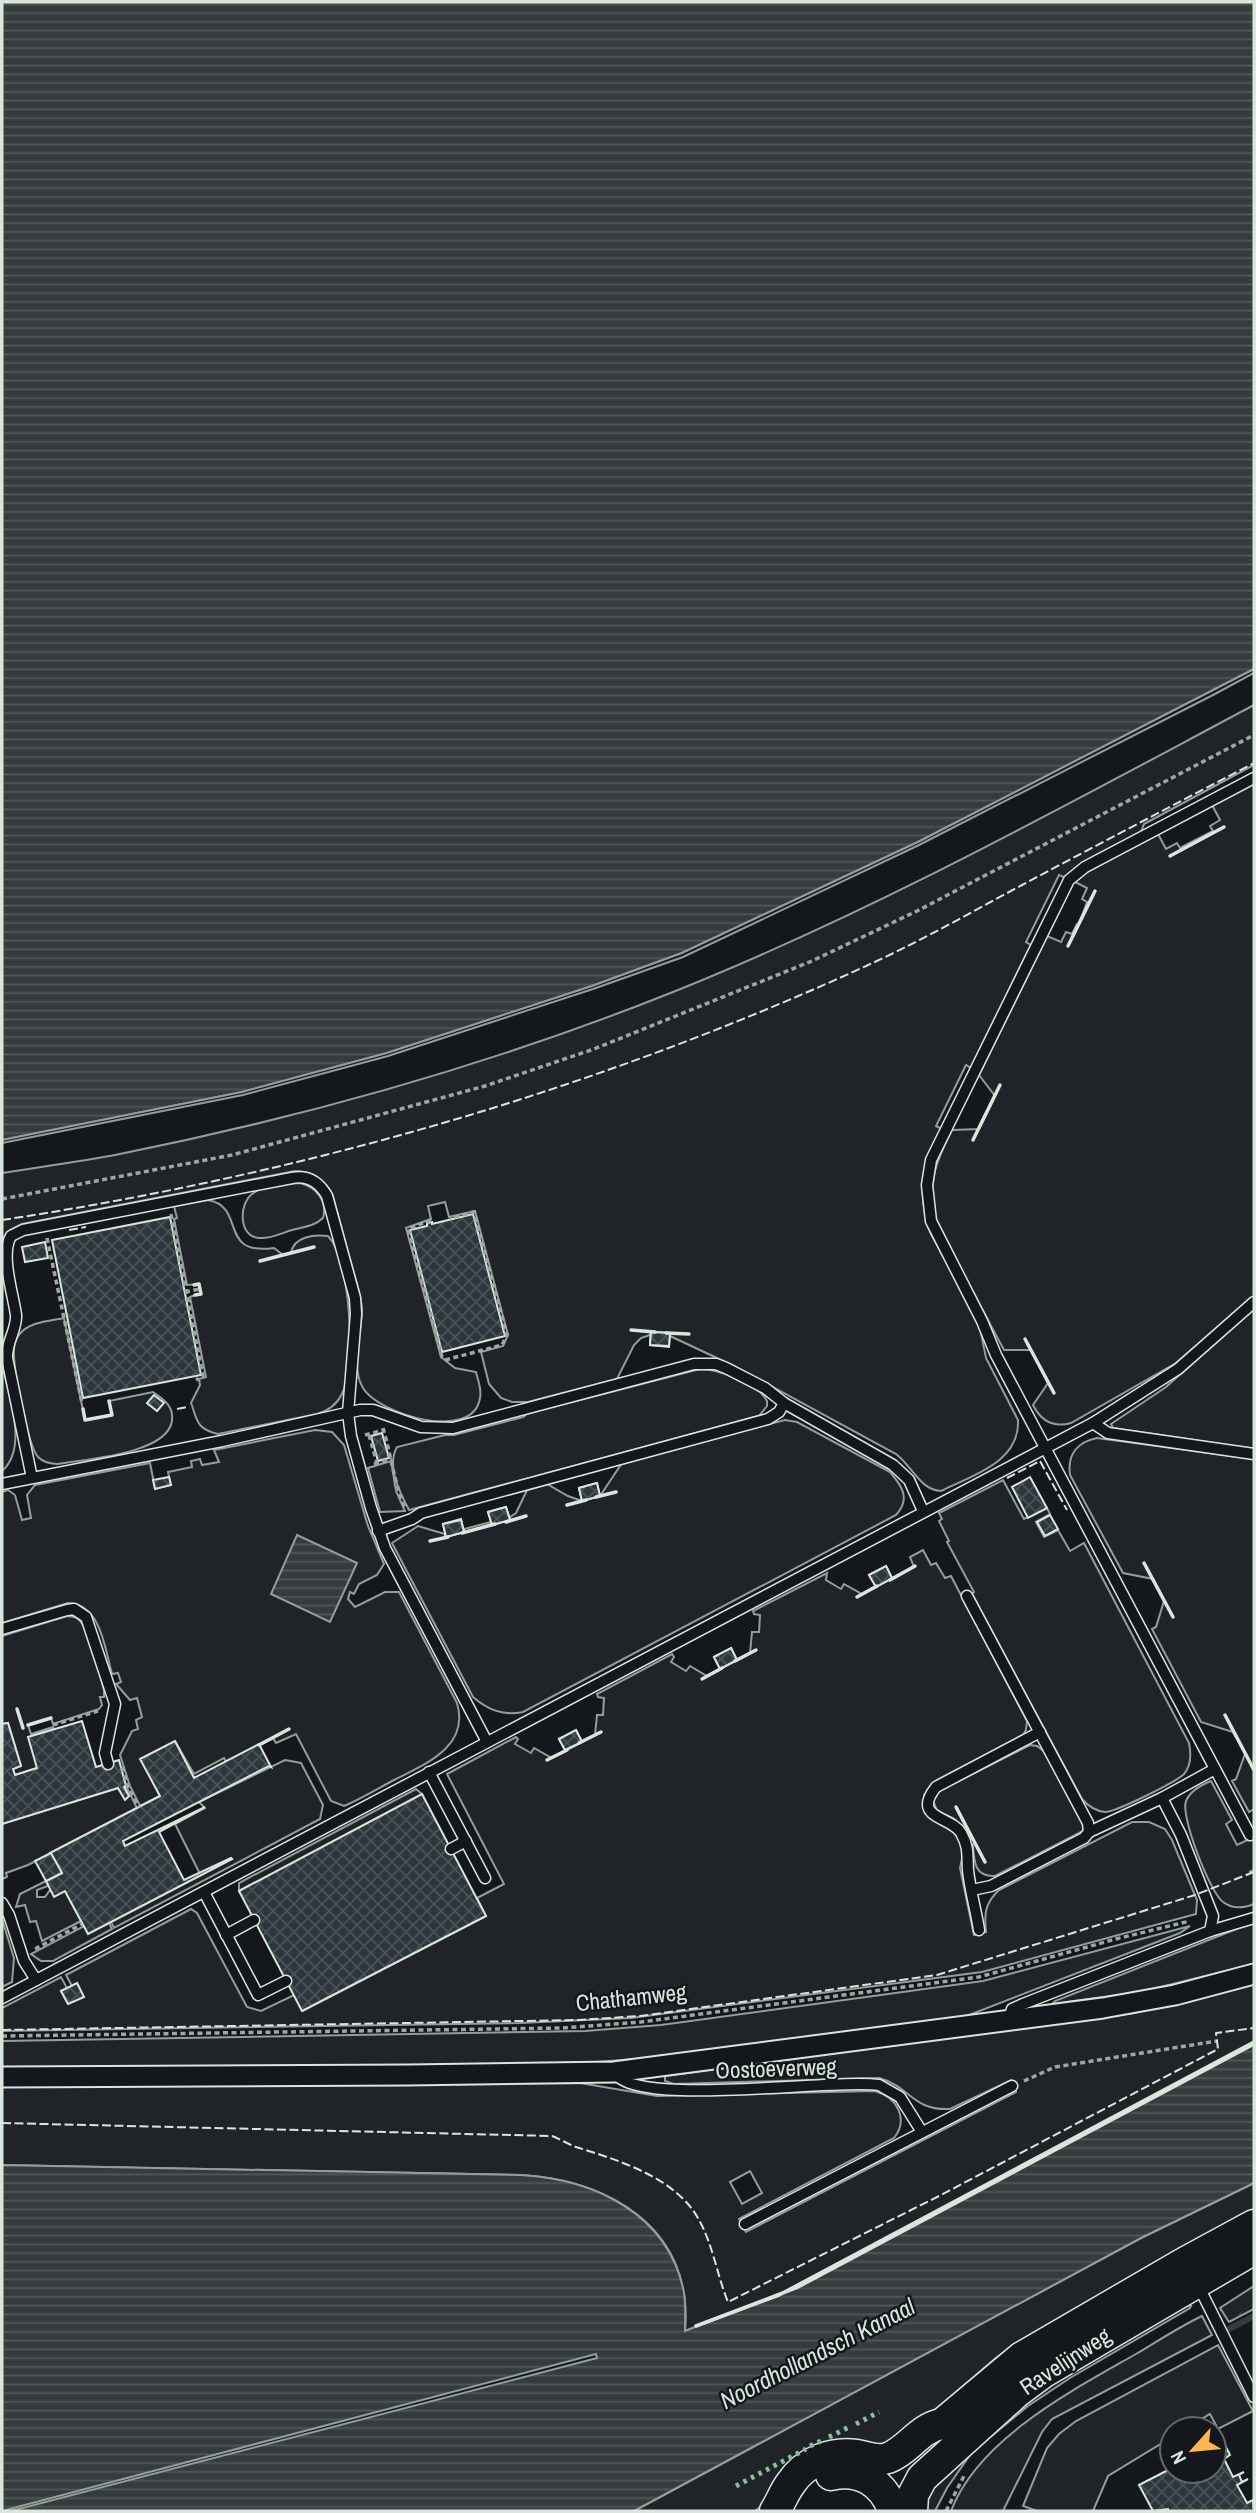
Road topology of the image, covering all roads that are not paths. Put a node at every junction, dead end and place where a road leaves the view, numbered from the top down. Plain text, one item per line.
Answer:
1 (1254, 778) edge
2 (1254, 1302) edge
3 (784, 1403) junction
4 (348, 1413) junction
5 (1093, 1423) junction
6 (1044, 1447) junction
7 (1254, 1454) edge
8 (32, 1478) junction
9 (2, 1484) edge
10 (923, 1511) junction
11 (378, 1531) junction
12 (967, 1596) dead end
13 (2, 1629) edge
14 (1040, 1732) junction
15 (487, 1742) junction
16 (108, 1764) dead end
17 (1215, 1769) junction
18 (429, 1772) junction
19 (1162, 1798) junction
20 (1089, 1832) junction
21 (1250, 1835) dead end
22 (466, 1841) junction
23 (451, 1849) dead end
24 (485, 1878) dead end
25 (972, 1890) junction
26 (204, 1892) junction
27 (2, 1903) edge
28 (1254, 1918) edge
29 (254, 1920) dead end
30 (979, 1930) dead end
31 (1210, 1931) junction
32 (226, 1935) junction
33 (1254, 1974) edge
34 (36, 1980) junction
35 (286, 1981) dead end
36 (2, 1998) edge
37 (1009, 2021) junction
38 (614, 2072) junction
39 (2, 2077) edge
40 (1012, 2086) road end
41 (922, 2132) junction
42 (745, 2224) dead end
43 (1254, 2225) edge
44 (1254, 2249) edge
45 (1196, 2282) junction
46 (1254, 2397) edge
47 (942, 2424) junction
48 (866, 2478) junction
49 (775, 2511) edge
50 (798, 2511) edge
51 (906, 2511) edge

1 - 6 lane
2 - 5 lane
3 - 4 lane
3 - 10 lane
3 - 11 lane
4 - 8 lane
4 - 8 lane
4 - 11 lane
5 - 6 lane
5 - 7 lane
6 - 10 lane
6 - 17 lane
8 - 9 lane
10 - 15 lane
11 - 15 lane
12 - 14 lane
13 - 16 lane
14 - 20 lane
14 - 25 lane
15 - 18 lane
17 - 19 lane
17 - 21 lane
18 - 22 lane
18 - 26 lane
19 - 20 lane
19 - 31 lane
20 - 25 lane
22 - 23 lane
22 - 24 lane
25 - 30 lane
26 - 32 lane
26 - 34 lane
27 - 34 lane
28 - 31 lane
29 - 32 lane
31 - 37 lane
32 - 35 lane
33 - 37 street
34 - 36 lane
37 - 38 street
38 - 39 street
38 - 41 lane, Oostoeverweg
40 - 41 lane
41 - 42 lane
43 - 47 main road, Ravelijnweg
44 - 45 main road, Ravelijnweg
45 - 46 lane
45 - 51 main road, Ravelijnweg
47 - 48 main road, Ravelijnweg
47 - 49 main road, Ravelijnweg
48 - 50 main road, Ravelijnweg
48 - 51 main road

